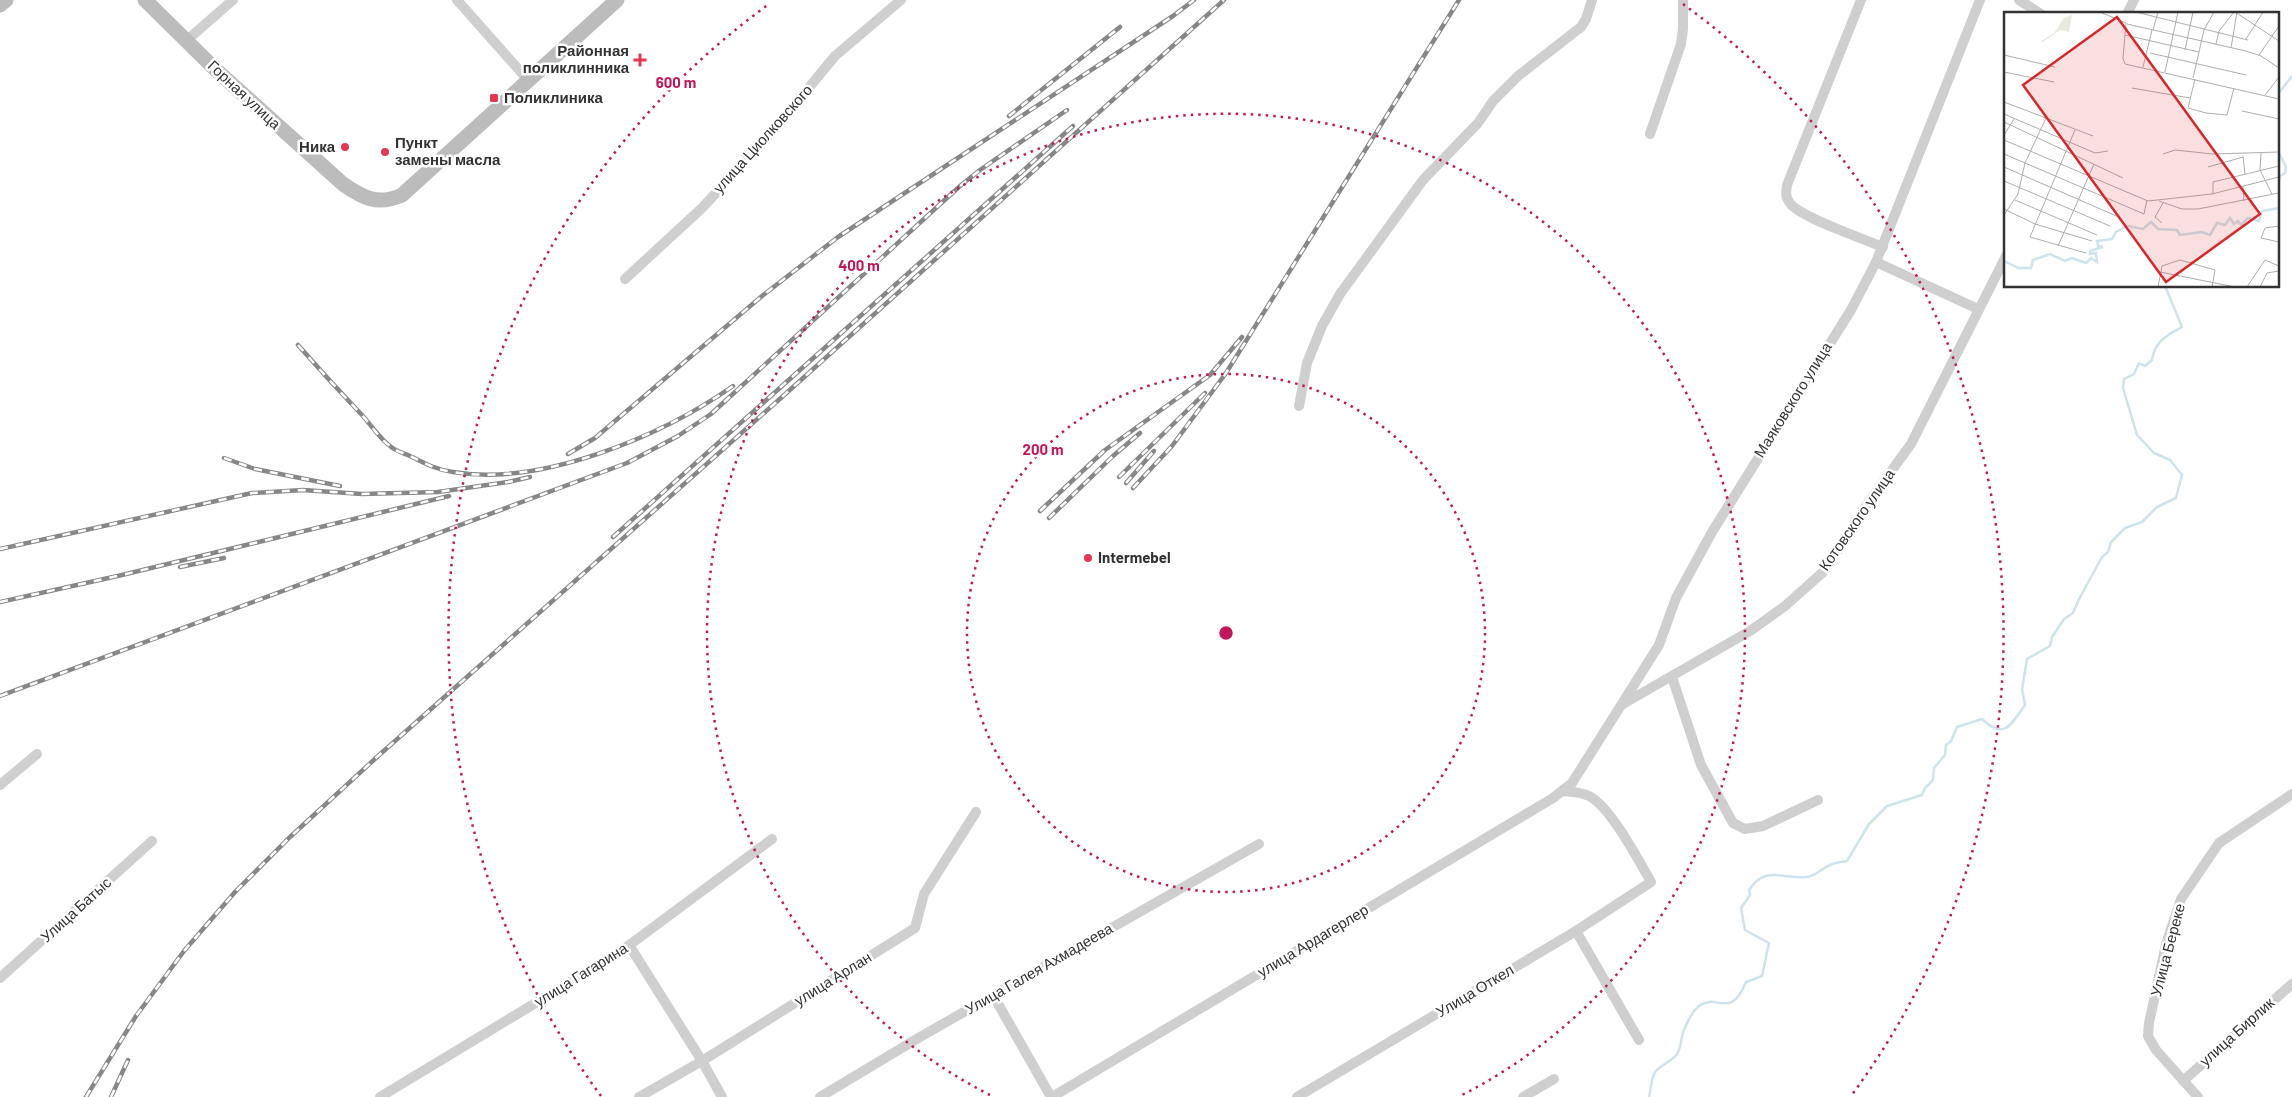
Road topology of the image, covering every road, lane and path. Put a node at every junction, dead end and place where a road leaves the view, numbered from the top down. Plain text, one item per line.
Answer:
1 (6, 0) edge
2 (145, 0) edge
3 (233, 0) edge
4 (457, 0) edge
5 (617, 0) edge
6 (900, 0) edge
7 (1592, 0) edge
8 (1683, 0) edge
9 (1861, 0) edge
10 (1980, 0) edge
11 (2019, 0) edge
12 (2134, 0) edge
13 (0, 5) edge
14 (2038, 12) edge
15 (2128, 12) edge
16 (186, 41) junction
17 (527, 79) junction
18 (1650, 134) dead end
19 (1883, 247) junction
20 (2004, 260) edge
21 (1876, 262) junction
22 (625, 279) dead end
23 (1978, 309) junction
24 (1299, 406) dead end
25 (1672, 676) junction
26 (1621, 705) junction
27 (37, 754) dead end
28 (1572, 783) joint
29 (0, 785) edge
30 (1562, 791) junction
31 (2292, 794) edge
32 (1818, 800) dead end
33 (976, 812) dead end
34 (772, 839) dead end
35 (152, 840) dead end
36 (1259, 844) dead end
37 (1576, 930) junction
38 (629, 945) junction
39 (0, 978) edge
40 (2292, 984) edge
41 (993, 996) junction
42 (1639, 1040) dead end
43 (702, 1061) junction
44 (1554, 1079) dead end
45 (2183, 1080) junction
46 (380, 1097) edge
47 (639, 1097) edge
48 (722, 1097) edge
49 (820, 1097) edge
50 (1051, 1097) edge
51 (1297, 1097) edge
52 (1523, 1097) edge
53 (2198, 1097) edge

1 - 13 main road
2 - 16 main road, Горная улица
3 - 16 street
4 - 17 street
5 - 17 main road
6 - 22 street, улица Циолковского
7 - 24 street
8 - 18 street
9 - 19 street
10 - 19 street, Маяковского улица
11 - 14 street
12 - 15 street
16 - 17 main road, Горная улица
19 - 21 street, Маяковского улица
20 - 23 street, Котовского улица
21 - 23 street
21 - 26 street, Маяковского улица
23 - 25 street, Котовского улица
25 - 26 street, Котовского улица
25 - 32 street
26 - 28 street, Маяковского улица
27 - 29 street
28 - 30 street, улица Ардагерлер
30 - 37 street, Улица Откел
30 - 50 street, улица Ардагерлер
31 - 45 street, Улица Береке
33 - 43 street, улица Арлан
34 - 38 street, улица Гагарина
35 - 39 street, Улица Батыс
36 - 41 street, Улица Галея Ахмадеева
37 - 42 street
37 - 51 street, Улица Откел
38 - 43 street
38 - 46 street, улица Гагарина
40 - 45 street, улица Бирлик
41 - 49 street, Улица Галея Ахмадеева
41 - 50 street
43 - 47 street, улица Арлан
43 - 48 street
44 - 52 street
45 - 53 street

